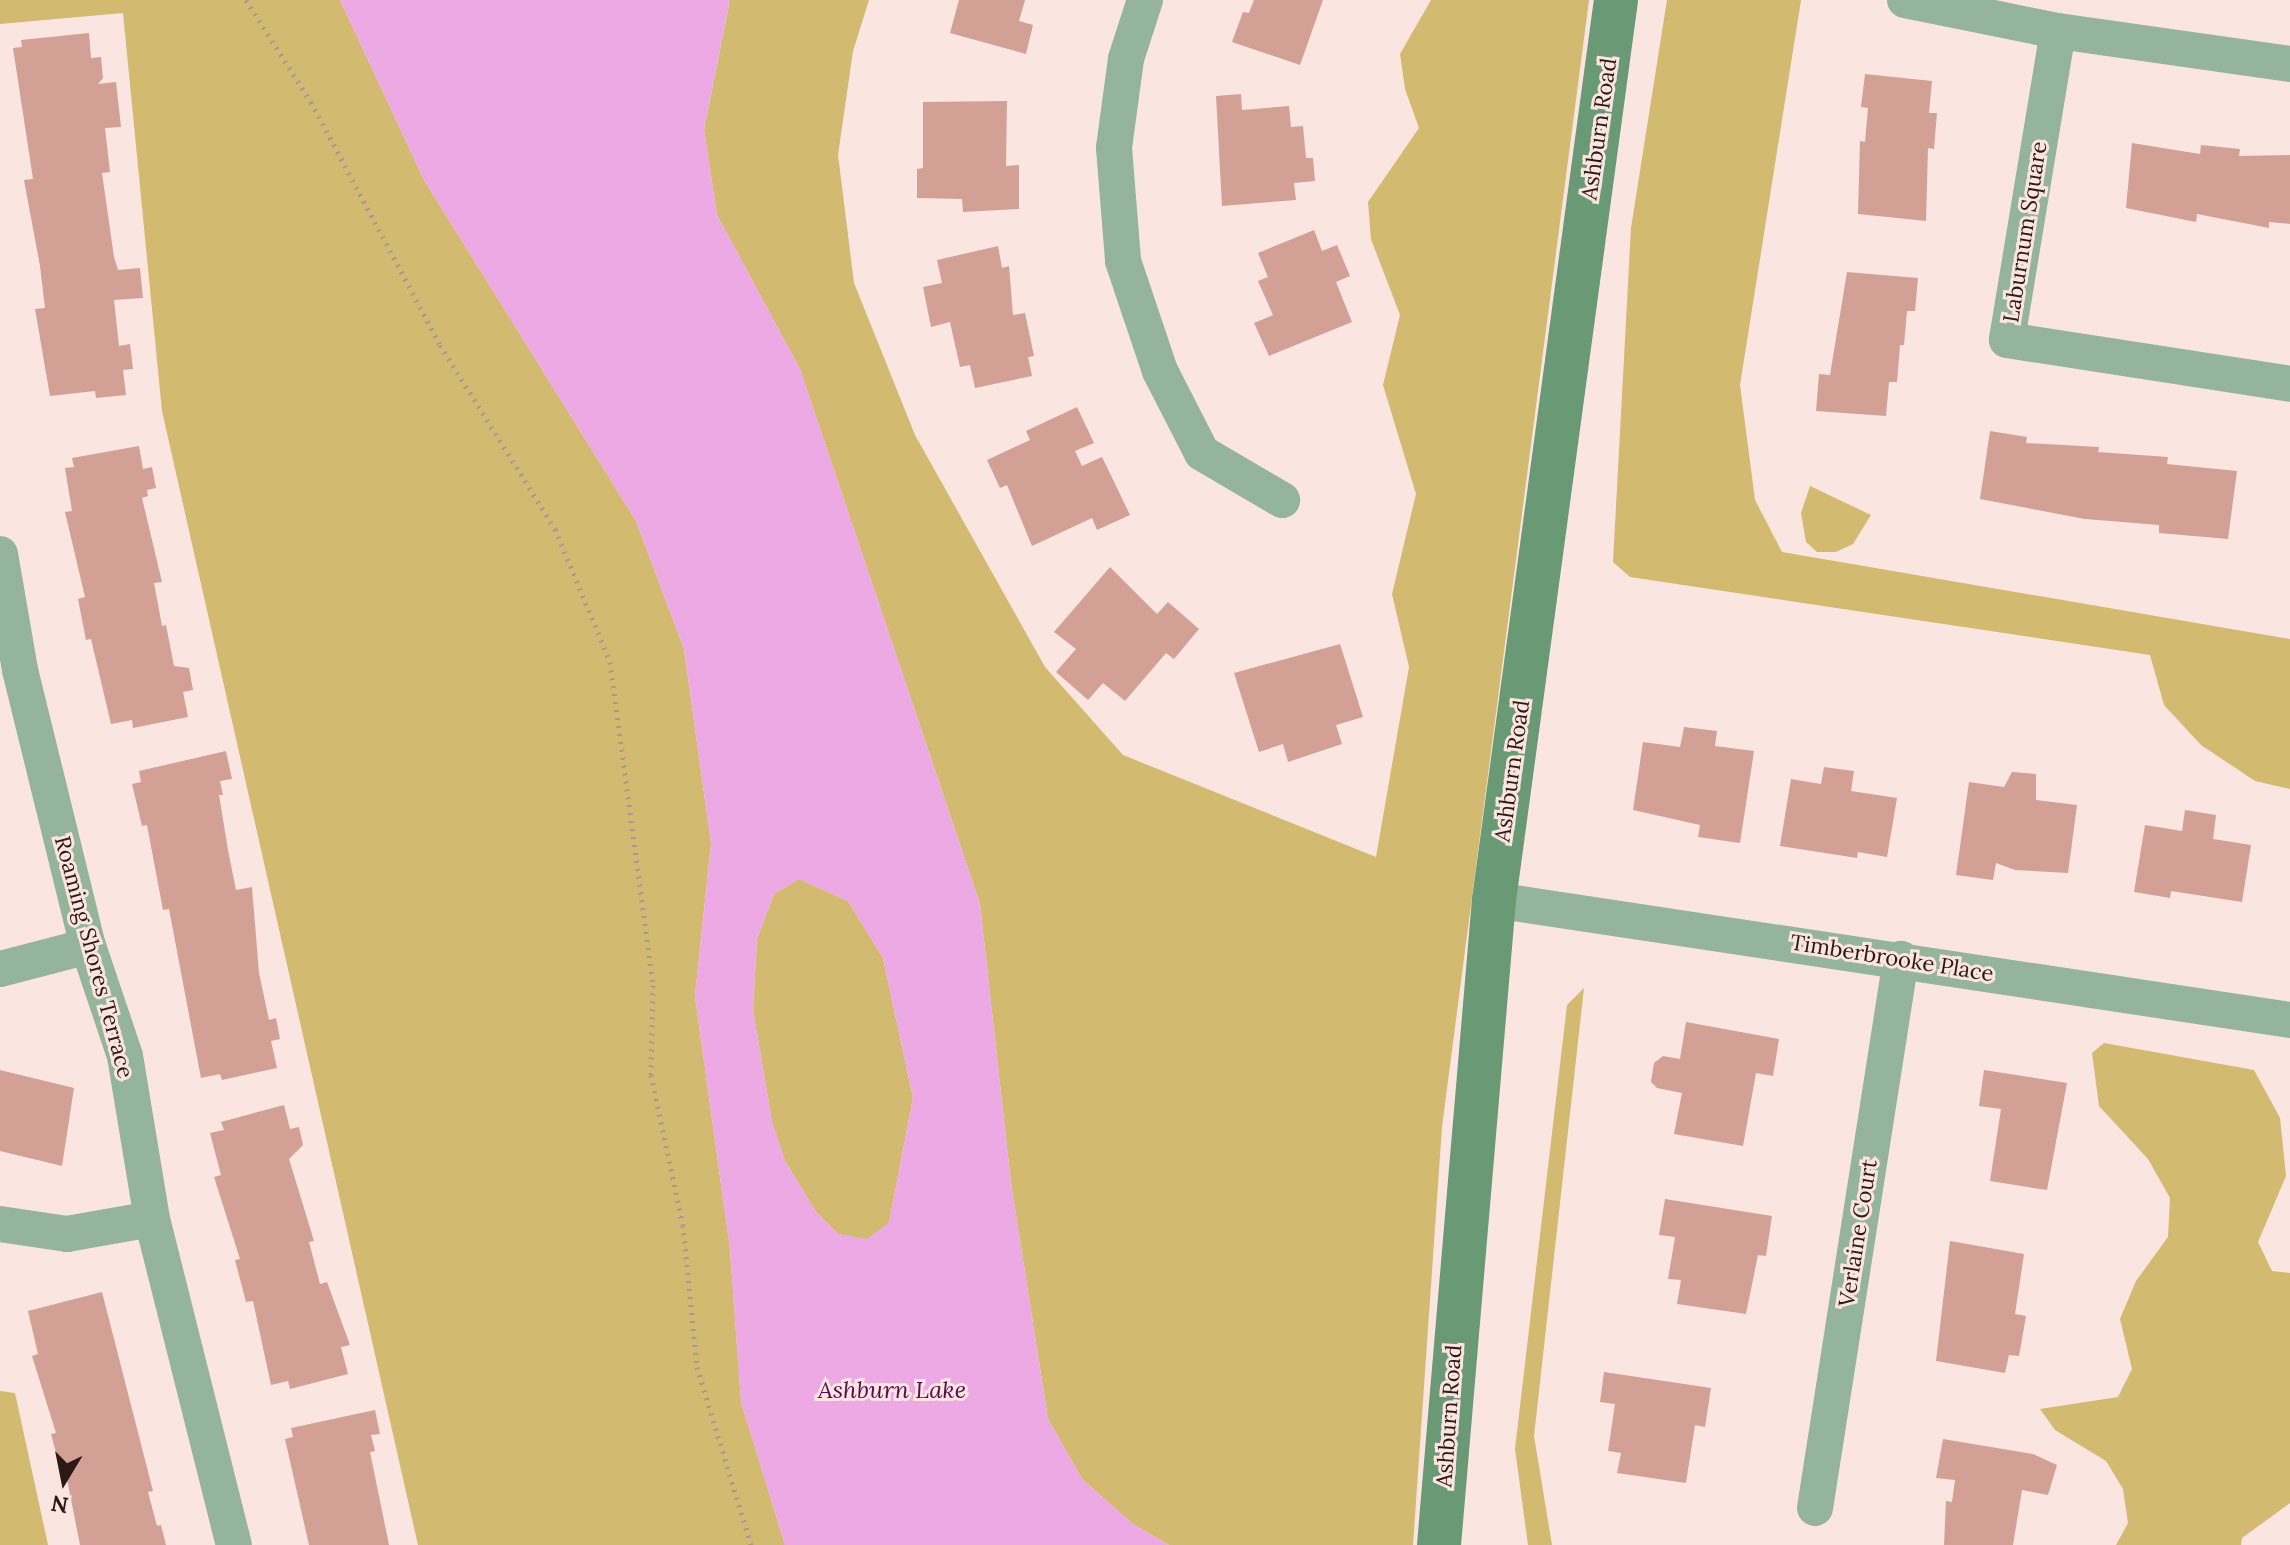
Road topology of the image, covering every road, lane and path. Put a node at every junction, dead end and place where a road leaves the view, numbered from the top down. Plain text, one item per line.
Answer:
1 (246, 0) edge
2 (1145, 0) edge
3 (1616, 0) edge
4 (1905, 0) edge
5 (2058, 31) junction
6 (2290, 64) edge
7 (2290, 384) edge
8 (1282, 500) dead end
9 (0, 554) edge
10 (1494, 900) junction
11 (88, 946) junction
12 (1901, 959) junction
13 (0, 969) edge
14 (2290, 1020) edge
15 (152, 1219) junction
16 (0, 1224) edge
17 (1815, 1508) dead end
18 (234, 1545) edge
19 (751, 1545) edge
20 (1439, 1545) edge

1 - 19 path
2 - 8 street
3 - 10 main road, Ashburn Road
4 - 5 street
5 - 6 street
5 - 7 street, Laburnum Square
9 - 11 street, Roaming Shores Terrace
10 - 12 street, Timberbrooke Place
10 - 20 main road, Ashburn Road
11 - 13 street
11 - 15 street, Roaming Shores Terrace
12 - 14 street, Timberbrooke Place
12 - 17 street, Verlaine Court
15 - 16 street
15 - 18 street, Roaming Shores Terrace

